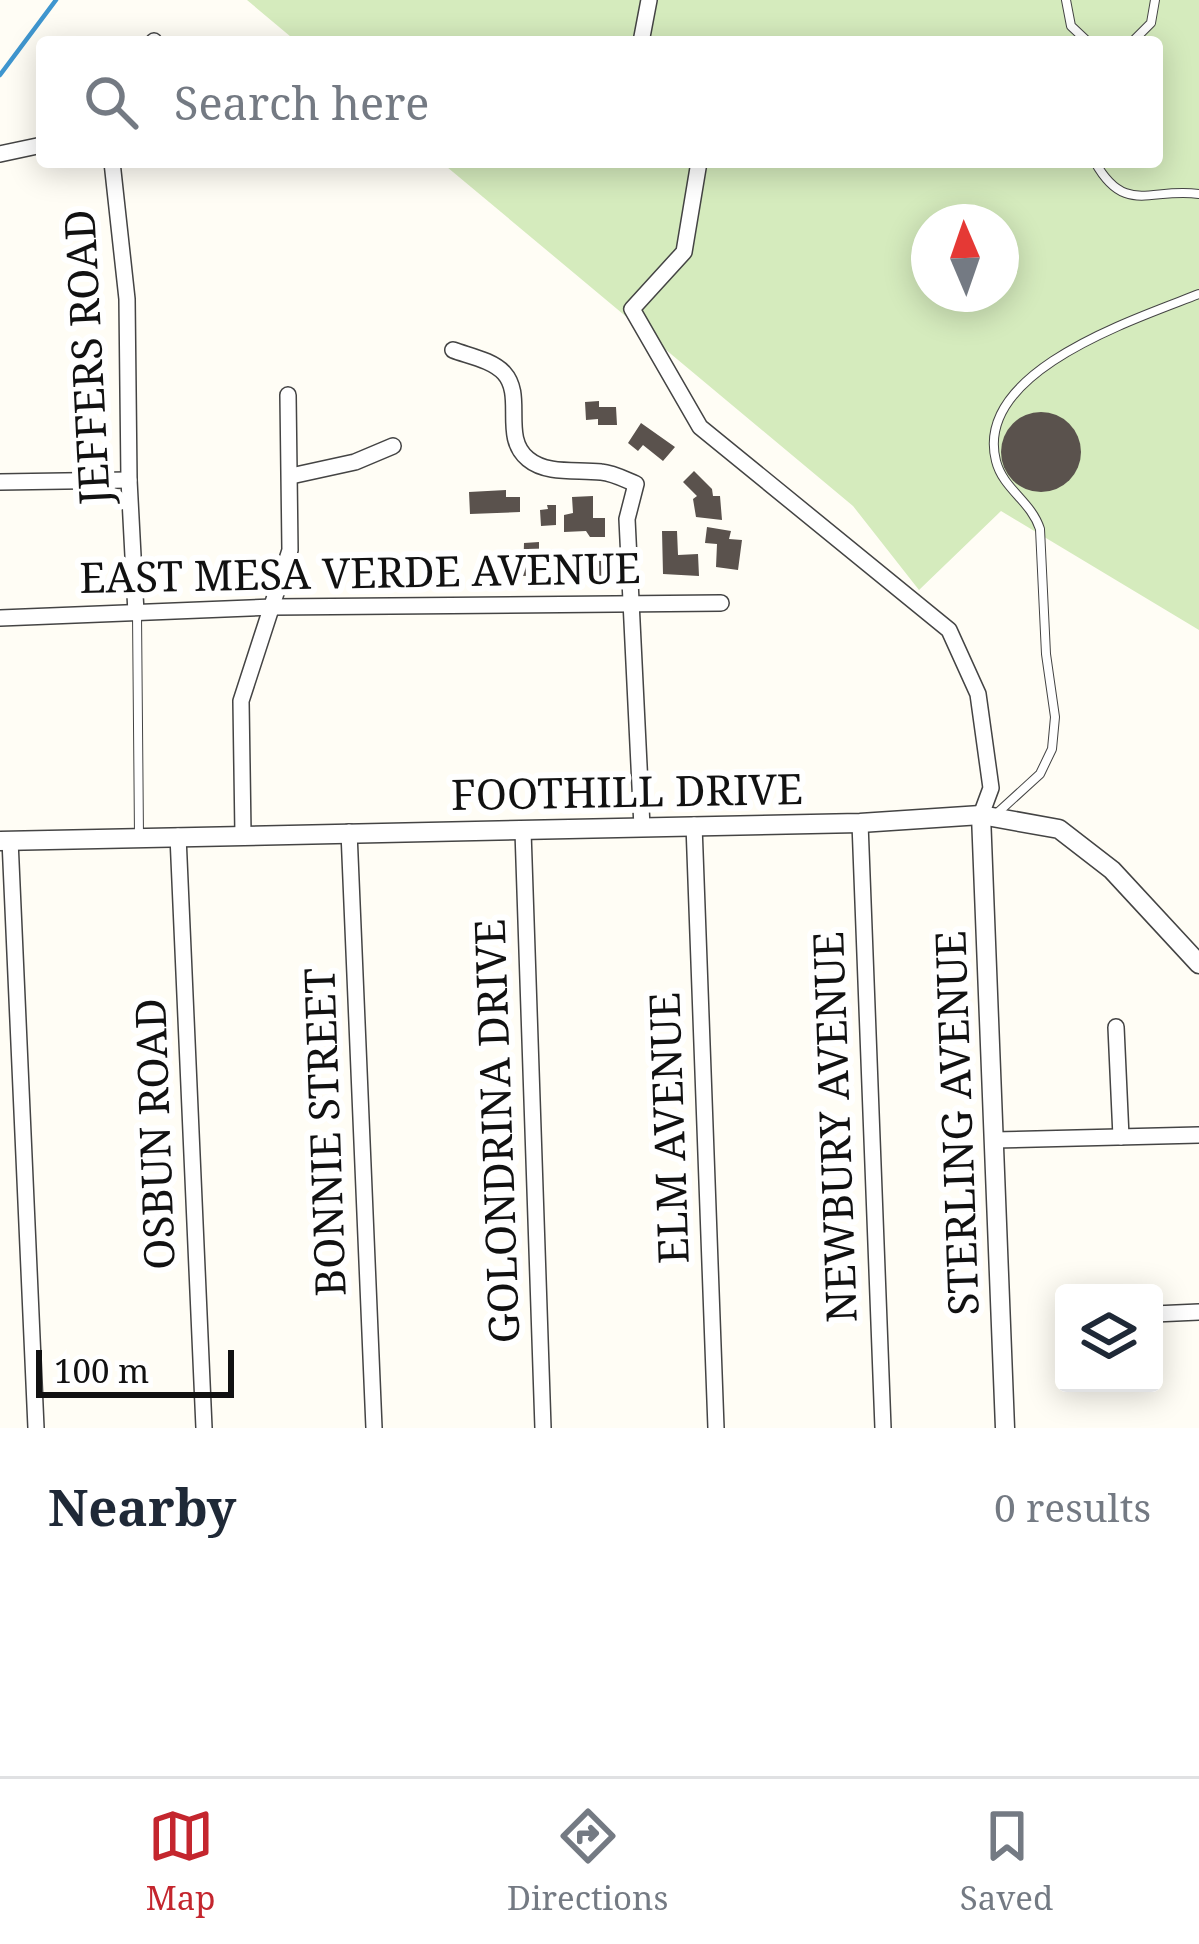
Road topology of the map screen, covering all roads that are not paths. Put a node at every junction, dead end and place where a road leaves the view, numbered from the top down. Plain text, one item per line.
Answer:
1 (649, 0) edge
2 (1066, 0) edge
3 (1155, 0) edge
4 (642, 36) edge
5 (1082, 36) edge
6 (1138, 36) edge
7 (36, 146) edge
8 (0, 154) edge
9 (113, 168) edge
10 (698, 168) edge
11 (1098, 168) edge
12 (1199, 194) edge
13 (1199, 294) edge
14 (453, 350) dead end
15 (288, 395) dead end
16 (393, 446) dead end
17 (291, 476) junction
18 (129, 480) junction
19 (0, 482) edge
20 (632, 602) junction
21 (722, 603) dead end
22 (273, 607) junction
23 (136, 613) junction
24 (0, 618) edge
25 (987, 816) junction
26 (860, 823) junction
27 (694, 825) junction
28 (642, 827) junction
29 (523, 831) junction
30 (349, 832) junction
31 (243, 834) junction
32 (139, 836) junction
33 (178, 836) junction
34 (5, 841) edge
35 (1199, 964) edge
36 (1116, 1027) dead end
37 (1199, 1135) edge
38 (1121, 1137) junction
39 (994, 1139) junction
40 (1199, 1312) edge
41 (1163, 1314) edge
42 (36, 1428) edge
43 (203, 1428) edge
44 (374, 1428) edge
45 (542, 1428) edge
46 (716, 1428) edge
47 (883, 1428) edge
48 (1005, 1428) edge

1 - 4 street
2 - 5 lane
3 - 6 lane
7 - 8 street
9 - 18 street, JEFFERS ROAD
10 - 25 street
11 - 12 lane
13 - 25 lane
14 - 20 street
15 - 17 street
16 - 17 street
17 - 22 street
18 - 19 street
18 - 23 street, JEFFERS ROAD
20 - 21 street, EAST MESA VERDE AVENUE
20 - 22 street, EAST MESA VERDE AVENUE
20 - 28 street
22 - 23 street, EAST MESA VERDE AVENUE
22 - 31 street
23 - 24 street, EAST MESA VERDE AVENUE
23 - 32 lane, JEFFERS ROAD
25 - 26 street, FOOTHILL DRIVE
25 - 35 street, FOOTHILL DRIVE
25 - 39 street, STERLING AVENUE
26 - 27 street, FOOTHILL DRIVE
26 - 47 street, NEWBURY AVENUE
27 - 28 street, FOOTHILL DRIVE
27 - 46 street, ELM AVENUE
28 - 29 street, FOOTHILL DRIVE
29 - 30 street, FOOTHILL DRIVE
29 - 45 street, GOLONDRINA DRIVE
30 - 31 street, FOOTHILL DRIVE
30 - 44 street, BONNIE STREET
31 - 33 street, FOOTHILL DRIVE
32 - 33 street, FOOTHILL DRIVE
32 - 34 street, FOOTHILL DRIVE
33 - 43 street, OSBUN ROAD
34 - 42 street
36 - 38 street
37 - 38 street
38 - 39 street
39 - 48 street, STERLING AVENUE
40 - 41 street

